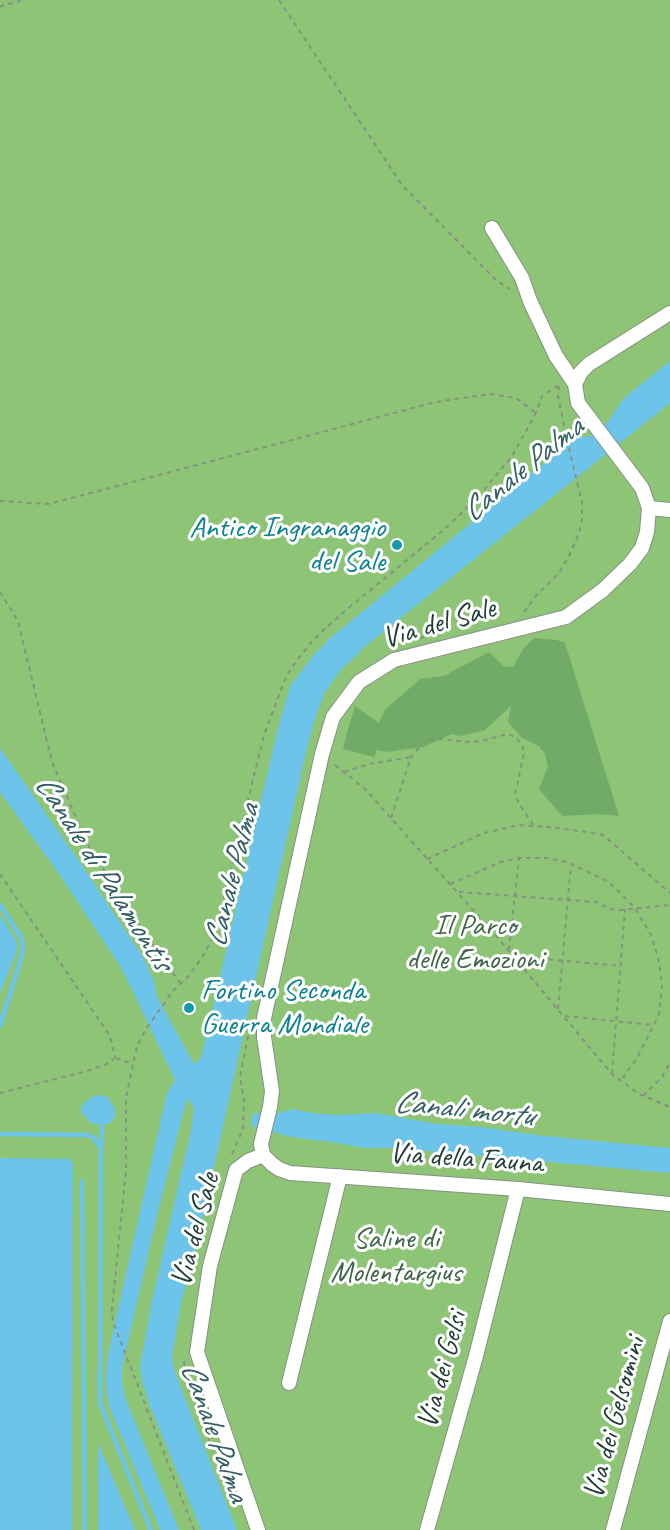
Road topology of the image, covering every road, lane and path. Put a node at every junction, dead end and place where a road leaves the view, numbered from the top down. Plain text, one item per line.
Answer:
1 (22, 0) edge
2 (279, 0) edge
3 (0, 7) edge
4 (492, 228) dead end
5 (530, 301) junction
6 (670, 313) edge
7 (575, 384) junction
8 (559, 385) junction
9 (536, 413) junction
10 (0, 501) edge
11 (649, 508) junction
12 (670, 510) edge
13 (0, 592) edge
14 (519, 618) dead end
15 (322, 754) junction
16 (411, 757) junction
17 (344, 772) junction
18 (391, 818) junction
19 (534, 826) junction
20 (519, 858) junction
21 (427, 859) junction
22 (571, 864) junction
23 (0, 874) edge
24 (450, 884) junction
25 (457, 892) junction
26 (670, 893) edge
27 (515, 896) junction
28 (569, 900) junction
29 (670, 905) edge
30 (635, 908) junction
31 (625, 909) junction
32 (509, 950) junction
33 (513, 956) junction
34 (563, 960) junction
35 (621, 966) junction
36 (180, 984) junction
37 (558, 1009) junction
38 (564, 1016) junction
39 (616, 1021) junction
40 (654, 1025) junction
41 (115, 1058) junction
42 (670, 1063) edge
43 (133, 1064) junction
44 (612, 1074) junction
45 (621, 1080) junction
46 (0, 1094) edge
47 (644, 1096) junction
48 (670, 1107) edge
49 (263, 1155) junction
50 (340, 1176) junction
51 (518, 1189) junction
52 (670, 1204) edge
53 (670, 1321) edge
54 (289, 1383) dead end
55 (194, 1530) edge
56 (258, 1530) edge
57 (427, 1530) edge
58 (613, 1530) edge

1 - 3 path
2 - 5 path
4 - 5 street
5 - 7 street
6 - 7 street
7 - 8 path
7 - 11 street
8 - 9 path
8 - 14 path
9 - 10 path
9 - 36 path
11 - 12 street
11 - 15 street, Via del Sale
13 - 36 path
15 - 17 path
15 - 49 street, Via del Sale
16 - 17 path
16 - 18 path
16 - 19 path
17 - 18 path
18 - 21 path
19 - 21 path
19 - 26 path
20 - 22 path
20 - 24 path
20 - 27 path
21 - 24 path
22 - 28 path
22 - 30 path
23 - 41 path
24 - 25 path
25 - 27 path
25 - 32 path
27 - 28 path
27 - 32 path
28 - 31 path
28 - 34 path
29 - 30 path
30 - 31 path
30 - 40 path
31 - 35 path
32 - 33 path
33 - 34 path
33 - 37 path
34 - 35 path
34 - 37 path
35 - 39 path
36 - 43 path
37 - 38 path
38 - 39 path
38 - 44 path
39 - 40 path
39 - 44 path
40 - 45 path
41 - 43 path
41 - 46 path
42 - 47 path
43 - 55 path
44 - 45 path
45 - 47 path
47 - 48 path
49 - 50 street, Via della Fauna
49 - 56 street, Via del Sale
50 - 51 street, Via della Fauna
50 - 54 street
51 - 52 street, Via della Fauna
51 - 57 street, Via dei Gelsi
53 - 58 street, Via dei Gelsomini

